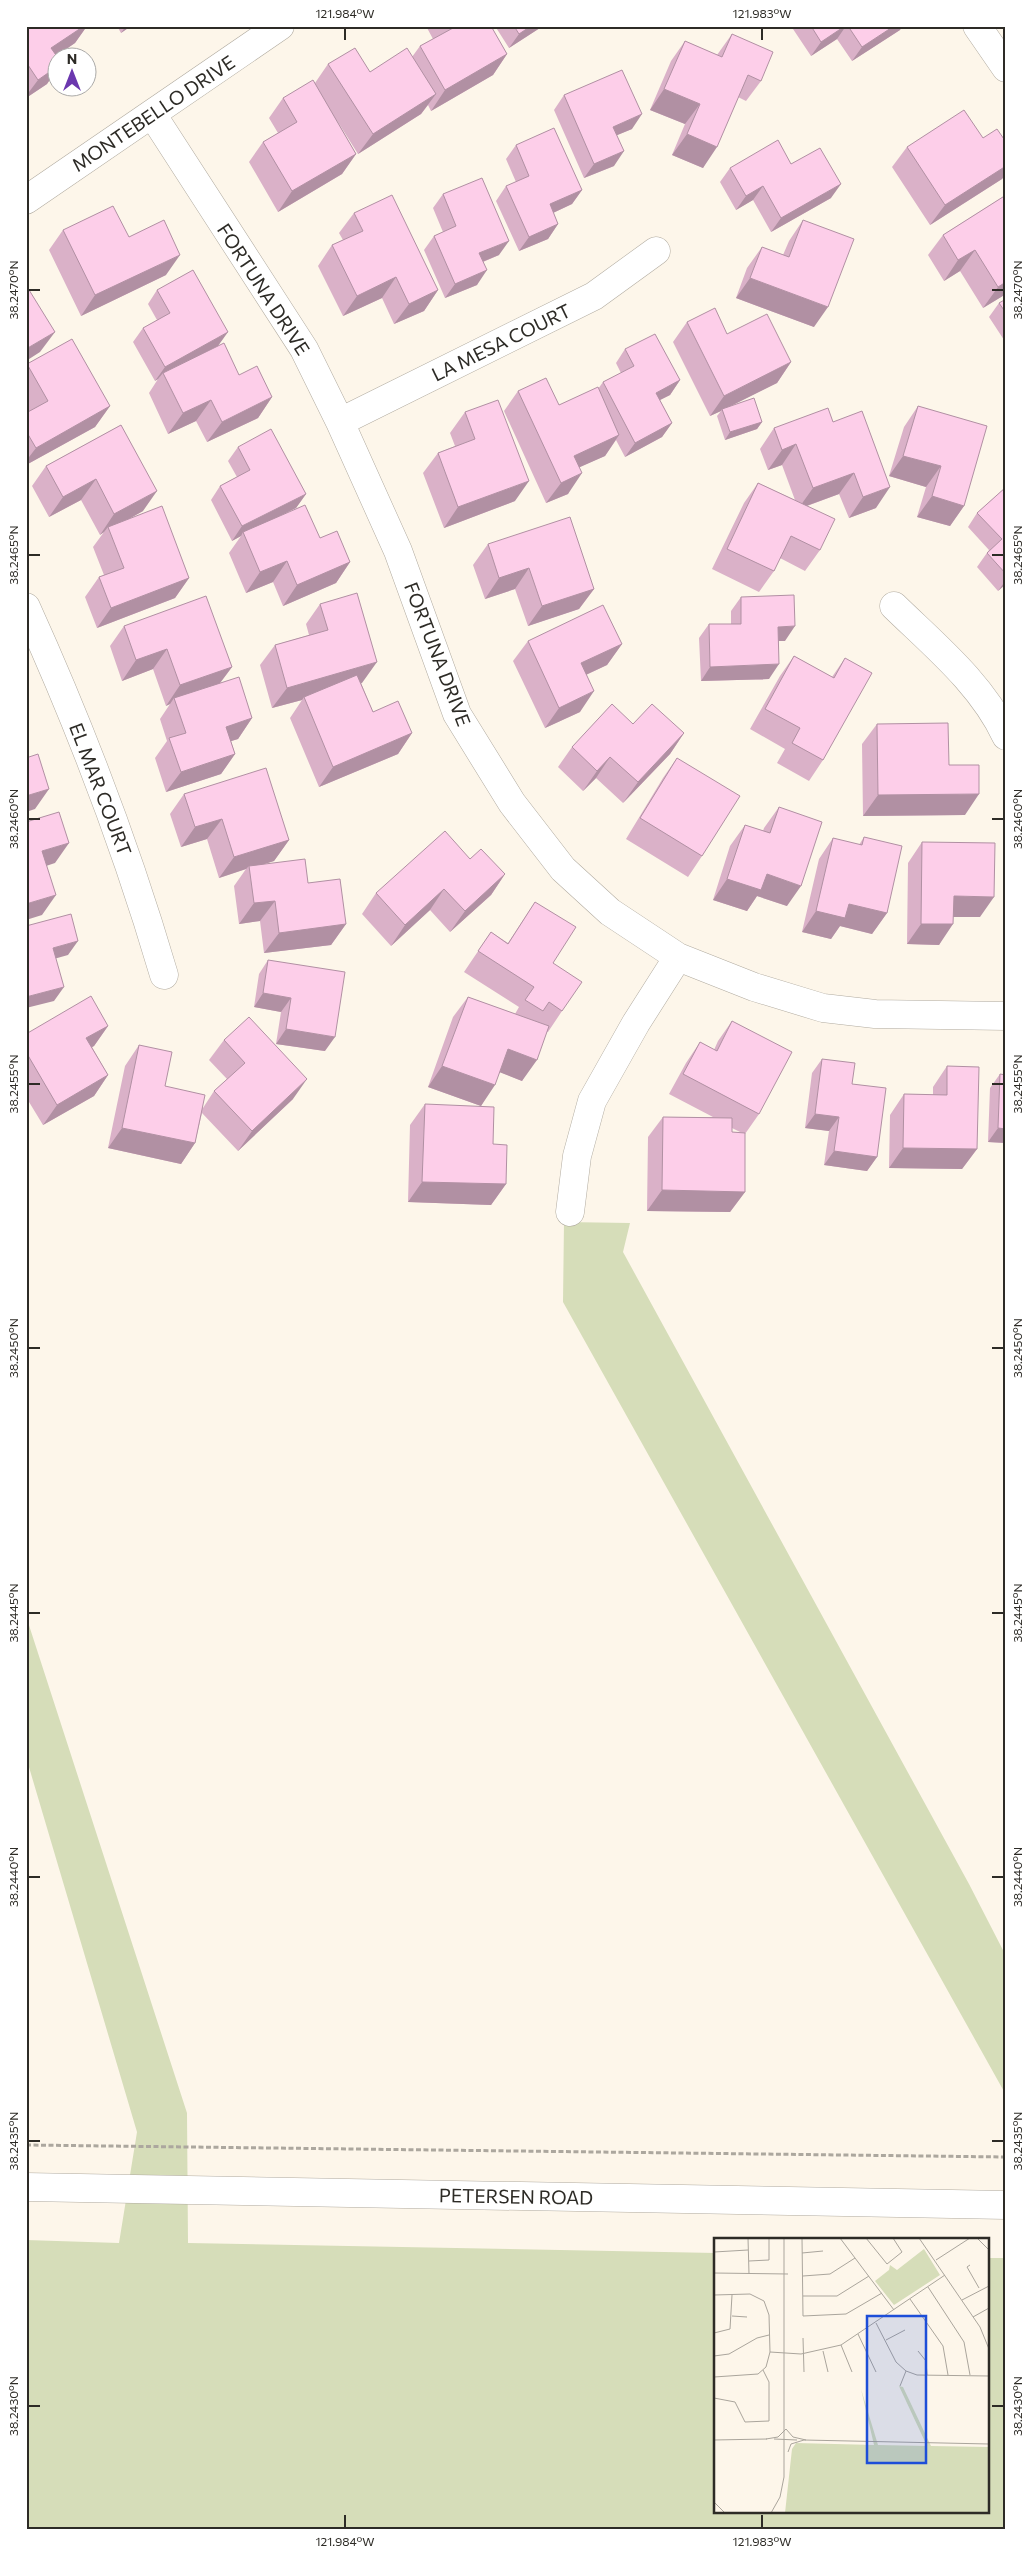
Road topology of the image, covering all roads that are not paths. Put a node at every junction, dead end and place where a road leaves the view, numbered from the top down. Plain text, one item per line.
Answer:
1 (280, 26) edge
2 (977, 26) edge
3 (1006, 68) edge
4 (152, 114) junction
5 (26, 200) edge
6 (656, 251) dead end
7 (340, 422) junction
8 (894, 606) dead end
9 (26, 607) edge
10 (1006, 736) edge
11 (678, 957) junction
12 (164, 975) dead end
13 (1006, 1016) edge
14 (570, 1212) dead end
15 (26, 2187) edge
16 (1006, 2205) edge

1 - 4 street, MONTEBELLO DRIVE
2 - 3 street
4 - 5 street, MONTEBELLO DRIVE
4 - 7 street, FORTUNA DRIVE
6 - 7 street, LA MESA COURT
7 - 11 street, FORTUNA DRIVE
8 - 10 street
9 - 12 street, EL MAR COURT
11 - 13 street, FORTUNA DRIVE
11 - 14 street
15 - 16 street, PETERSEN ROAD

